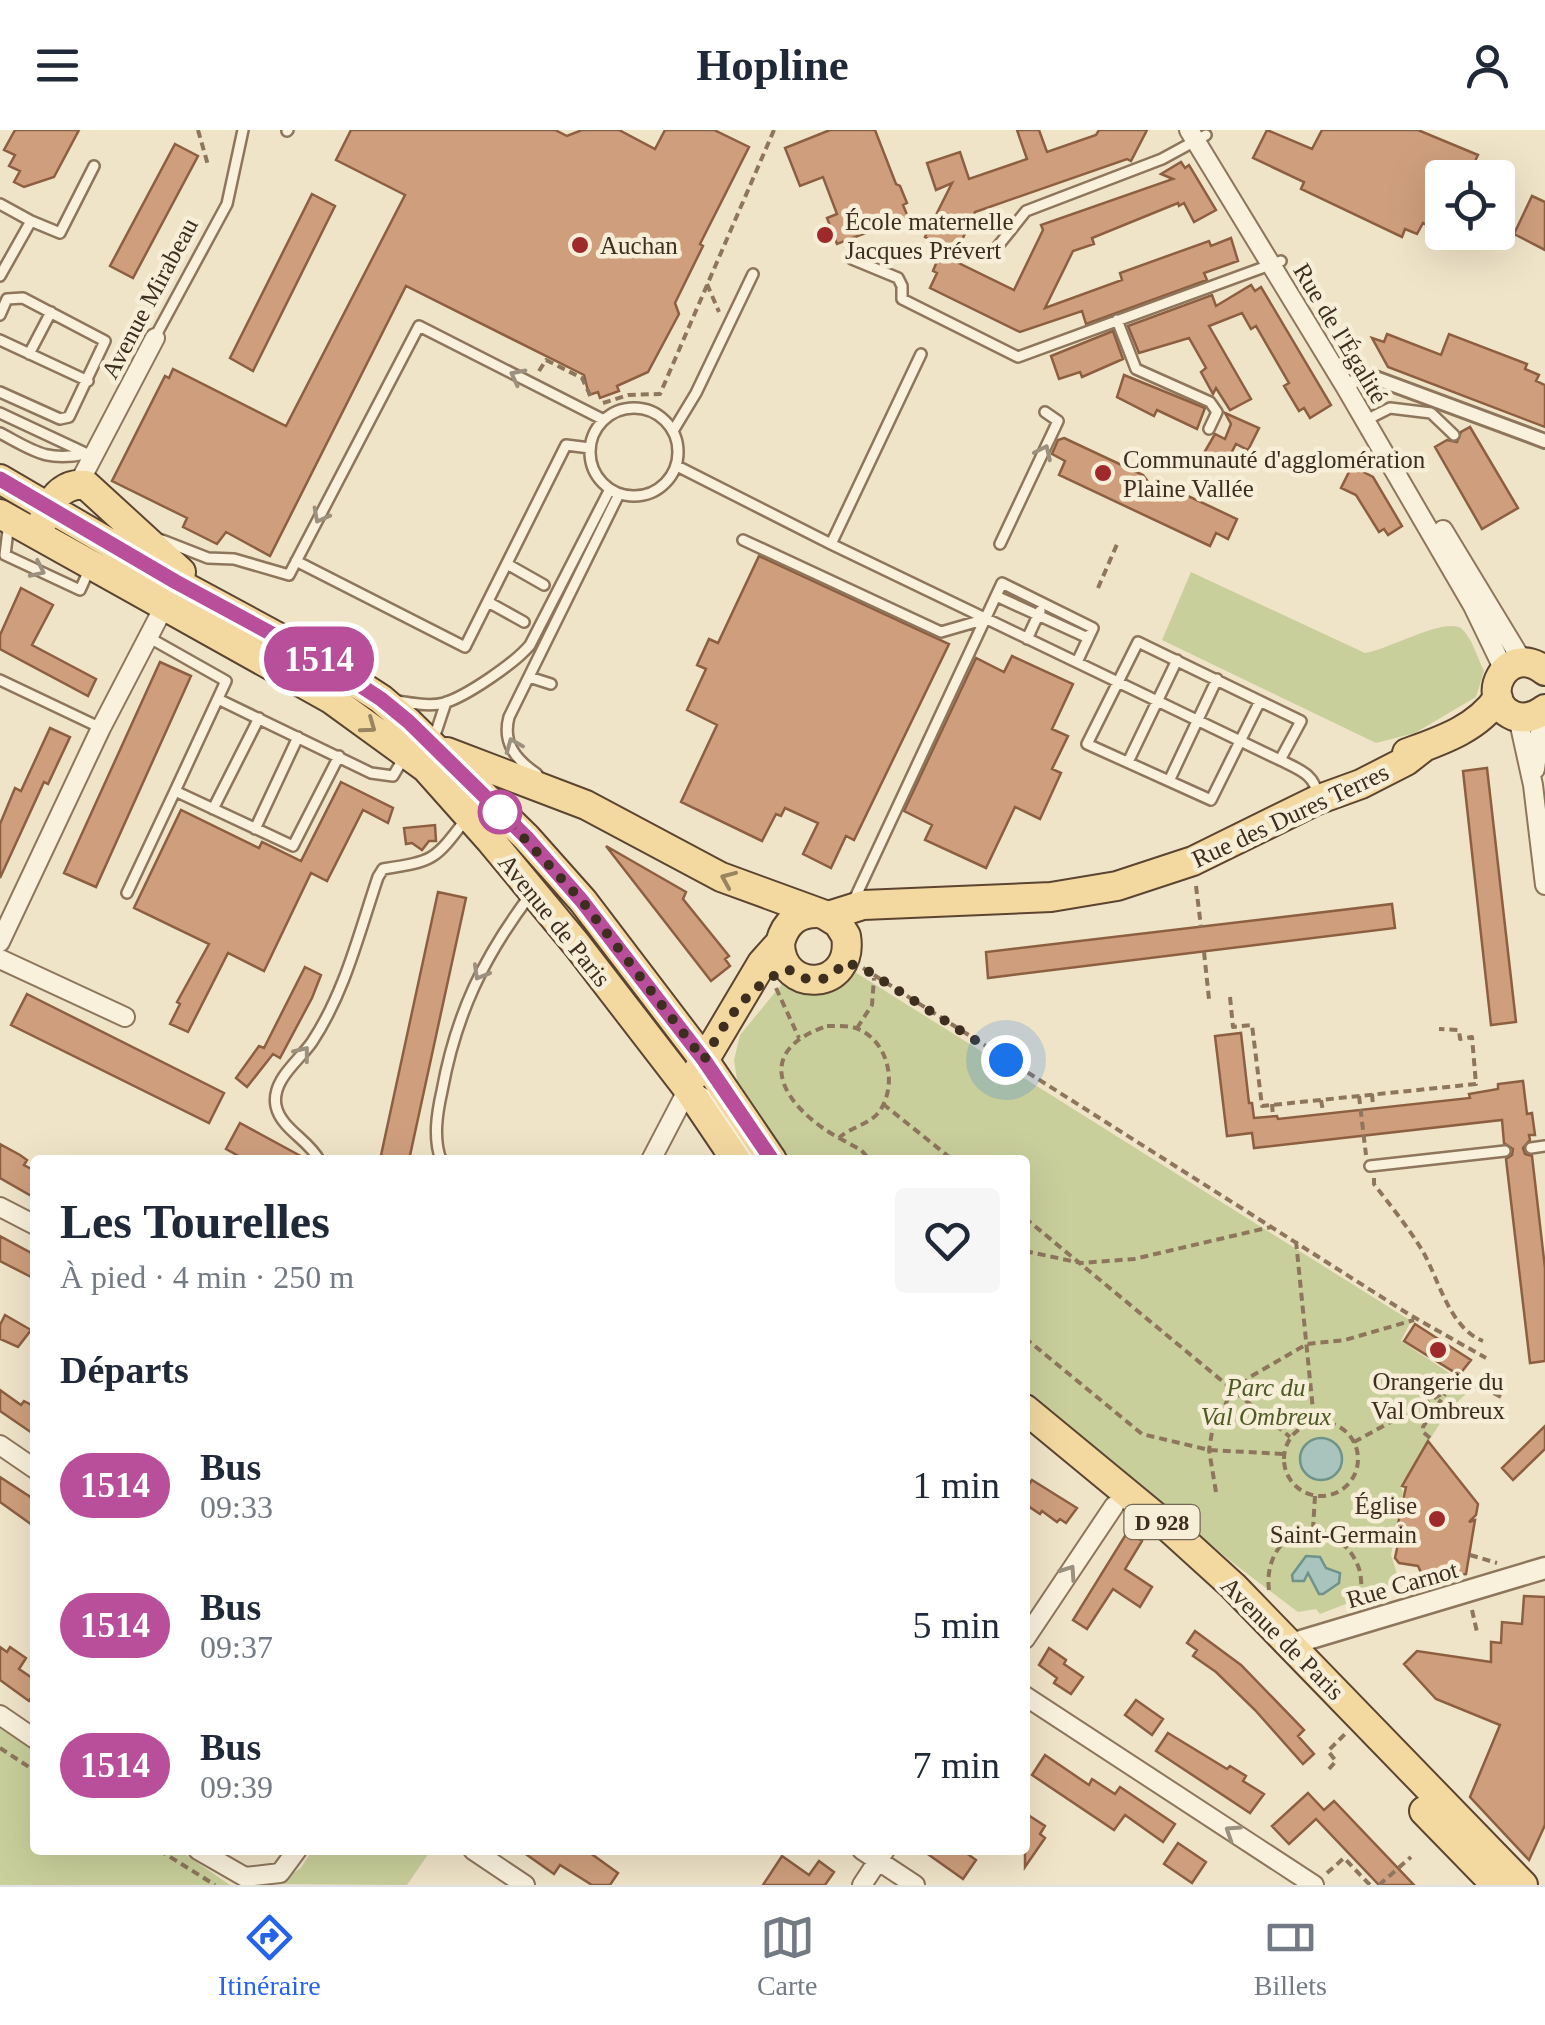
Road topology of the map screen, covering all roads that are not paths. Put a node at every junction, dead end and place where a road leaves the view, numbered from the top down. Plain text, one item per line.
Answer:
1 (243, 130) edge
2 (1198, 134) edge
3 (94, 166) dead end
4 (0, 204) edge
5 (31, 221) junction
6 (994, 251) dead end
7 (852, 258) dead end
8 (1276, 263) junction
9 (753, 274) dead end
10 (0, 276) edge
11 (50, 312) junction
12 (0, 314) edge
13 (1117, 320) junction
14 (155, 338) joint
15 (0, 340) edge
16 (29, 354) junction
17 (921, 354) dead end
18 (88, 380) junction
19 (1349, 384) junction
20 (0, 392) edge
21 (1045, 412) dead end
22 (0, 414) edge
23 (1374, 416) junction
24 (604, 420) junction
25 (1209, 429) dead end
26 (673, 430) junction
27 (0, 433) edge
28 (1454, 436) dead end
29 (1545, 441) edge
30 (590, 448) junction
31 (91, 456) junction
32 (676, 466) junction
33 (9, 484) edge
34 (614, 492) junction
35 (63, 493) junction
36 (4, 516) edge
37 (136, 530) junction
38 (40, 536) junction
39 (743, 540) dead end
40 (830, 544) junction
41 (1000, 544) dead end
42 (296, 561) junction
43 (507, 564) junction
44 (91, 566) junction
45 (544, 585) dead end
46 (170, 594) junction
47 (996, 596) junction
48 (211, 601) junction
49 (488, 602) junction
50 (1043, 604) junction
51 (1038, 616) junction
52 (986, 619) junction
53 (524, 622) dead end
54 (148, 636) junction
55 (1088, 638) junction
56 (1027, 639) junction
57 (1177, 660) junction
58 (1077, 662) junction
59 (1524, 668) edge
60 (529, 677) junction
61 (0, 680) edge
62 (1217, 680) junction
63 (1118, 682) junction
64 (551, 684) dead end
65 (218, 699) junction
66 (381, 699) junction
67 (1157, 700) junction
68 (446, 702) junction
69 (1260, 702) junction
70 (1523, 710) edge
71 (259, 718) junction
72 (1199, 718) junction
73 (101, 728) junction
74 (298, 737) junction
75 (1240, 740) junction
76 (339, 756) junction
77 (421, 756) junction
78 (1280, 760) junction
79 (1128, 762) junction
80 (1170, 781) junction
81 (1534, 785) junction
82 (175, 791) junction
83 (1317, 793) junction
84 (586, 806) junction
85 (213, 808) junction
86 (469, 816) junction
87 (256, 829) junction
88 (491, 840) junction
89 (1151, 874) junction
90 (1545, 885) edge
91 (533, 892) junction
92 (127, 893) dead end
93 (838, 927) junction
94 (0, 942) edge
95 (0, 960) edge
96 (780, 963) junction
97 (125, 1018) dead end
98 (704, 1060) junction
99 (688, 1088) junction
100 (1545, 1146) edge
101 (1531, 1148) dead end
102 (1505, 1150) dead end
103 (314, 1155) edge
104 (439, 1155) edge
105 (654, 1155) edge
106 (733, 1155) edge
107 (751, 1155) edge
108 (769, 1155) edge
109 (1370, 1166) road end
110 (0, 1207) edge
111 (30, 1222) edge
112 (1030, 1413) edge
113 (1030, 1438) edge
114 (0, 1445) edge
115 (30, 1466) edge
116 (1114, 1506) junction
117 (1545, 1568) edge
118 (1030, 1632) edge
119 (1284, 1649) junction
120 (1030, 1699) edge
121 (0, 1715) edge
122 (30, 1736) edge
123 (207, 1855) edge
124 (293, 1855) edge
125 (481, 1855) edge
126 (875, 1855) edge
127 (876, 1855) edge
128 (526, 1885) edge
129 (862, 1885) edge
130 (915, 1885) edge
131 (1314, 1885) edge
132 (1496, 1885) edge
133 (1523, 1885) edge

1 - 14 lane, Avenue Mirabeau
2 - 6 lane
2 - 8 street, Rue de l'Égalité
3 - 5 lane
4 - 5 lane
5 - 10 lane
7 - 13 lane
8 - 13 lane
8 - 19 street, Rue de l'Égalité
9 - 26 lane
11 - 12 lane
11 - 16 lane
11 - 18 lane
13 - 25 lane
14 - 31 street, Avenue Mirabeau
15 - 16 lane
16 - 18 lane
17 - 40 lane
18 - 20 lane
19 - 23 street, Rue de l'Égalité
19 - 29 street
19 - 59 street, Rue de l'Égalité
41 -> 21 lane
22 - 31 lane
23 - 28 lane
23 - 59 street, Rue de l'Égalité
24 - 26 lane
24 - 30 lane
24 -> 42 lane
26 - 32 lane
27 - 31 lane
30 - 34 lane
30 - 43 lane
31 - 35 street, Avenue Mirabeau
32 - 34 lane
32 - 40 lane
33 - 35 main road, Avenue de Paris
34 - 60 lane
34 - 68 lane
35 - 37 main road
35 - 38 main road
35 - 46 main road, Avenue de Paris
36 - 38 main road, Avenue de Paris
36 -> 44 lane
37 - 42 lane
37 - 48 main road
38 - 44 main road, Avenue de Paris
39 - 52 lane
40 - 52 lane
42 - 49 lane
43 - 45 lane
43 - 49 lane
44 - 46 main road, Avenue de Paris
46 - 48 main road, Avenue de Paris
46 - 54 street
46 -> 77 main road, Avenue de Paris
47 - 50 lane
47 - 51 lane
47 - 52 lane
48 - 66 main road, Avenue de Paris
49 - 53 lane
50 - 51 lane
50 - 55 lane
51 - 55 lane
51 - 56 lane
52 - 56 lane
52 - 93 lane
54 - 65 lane
54 - 73 street
55 - 58 lane
56 - 58 lane
57 - 62 lane
57 - 63 lane
57 - 67 lane
58 - 63 lane
59 - 70 main road
60 - 64 lane
84 -> 60 lane
61 - 73 lane
62 - 69 lane
62 - 72 lane
63 - 67 lane
63 - 79 lane
65 - 71 lane
65 - 82 lane
66 - 68 lane
66 - 77 main road, Avenue de Paris
67 - 72 lane
67 - 79 lane
68 - 77 lane
69 - 75 lane
69 - 78 lane
70 - 81 street
70 - 81 street
70 - 83 main road, Rue des Dures Terres
71 - 74 lane
71 - 85 lane
72 - 75 lane
72 - 80 lane
73 - 94 street
74 - 76 lane
74 - 87 lane
75 - 78 lane
75 - 80 lane
76 - 77 lane
76 - 87 lane
77 - 84 main road
77 - 86 main road, Avenue de Paris
77 - 98 main road, Avenue de Paris
78 - 83 lane
79 - 80 lane
81 - 90 street
82 - 85 lane
82 - 92 lane
83 - 89 main road, Rue des Dures Terres
83 - 89 main road, Rue des Dures Terres
93 -> 84 main road
85 - 87 lane
86 - 88 main road, Avenue de Paris
103 -> 86 lane
88 - 91 main road, Avenue de Paris
88 - 98 main road
89 - 93 main road, Rue des Dures Terres
91 - 99 main road, Avenue de Paris
91 -> 104 lane
93 - 96 main road
93 - 96 main road
95 - 97 street
96 - 98 main road
98 - 99 main road
98 - 108 main road, Avenue de Paris
99 - 105 street
99 - 106 main road, Avenue de Paris
99 - 107 street, Avenue de Paris
100 - 101 lane
102 - 109 lane
110 - 111 street
112 - 119 main road, Avenue de Paris / D 928
113 - 116 main road, Avenue de Paris / D 928
114 - 115 street
118 -> 116 street
116 - 119 main road, Avenue de Paris / D 928
117 - 119 street, Rue Carnot
119 - 132 main road, Avenue de Paris / D 928
119 - 133 main road, Avenue de Paris / D 928
131 -> 120 street
121 - 122 street
123 - 124 street
125 - 128 street
126 - 129 street
127 - 130 street

